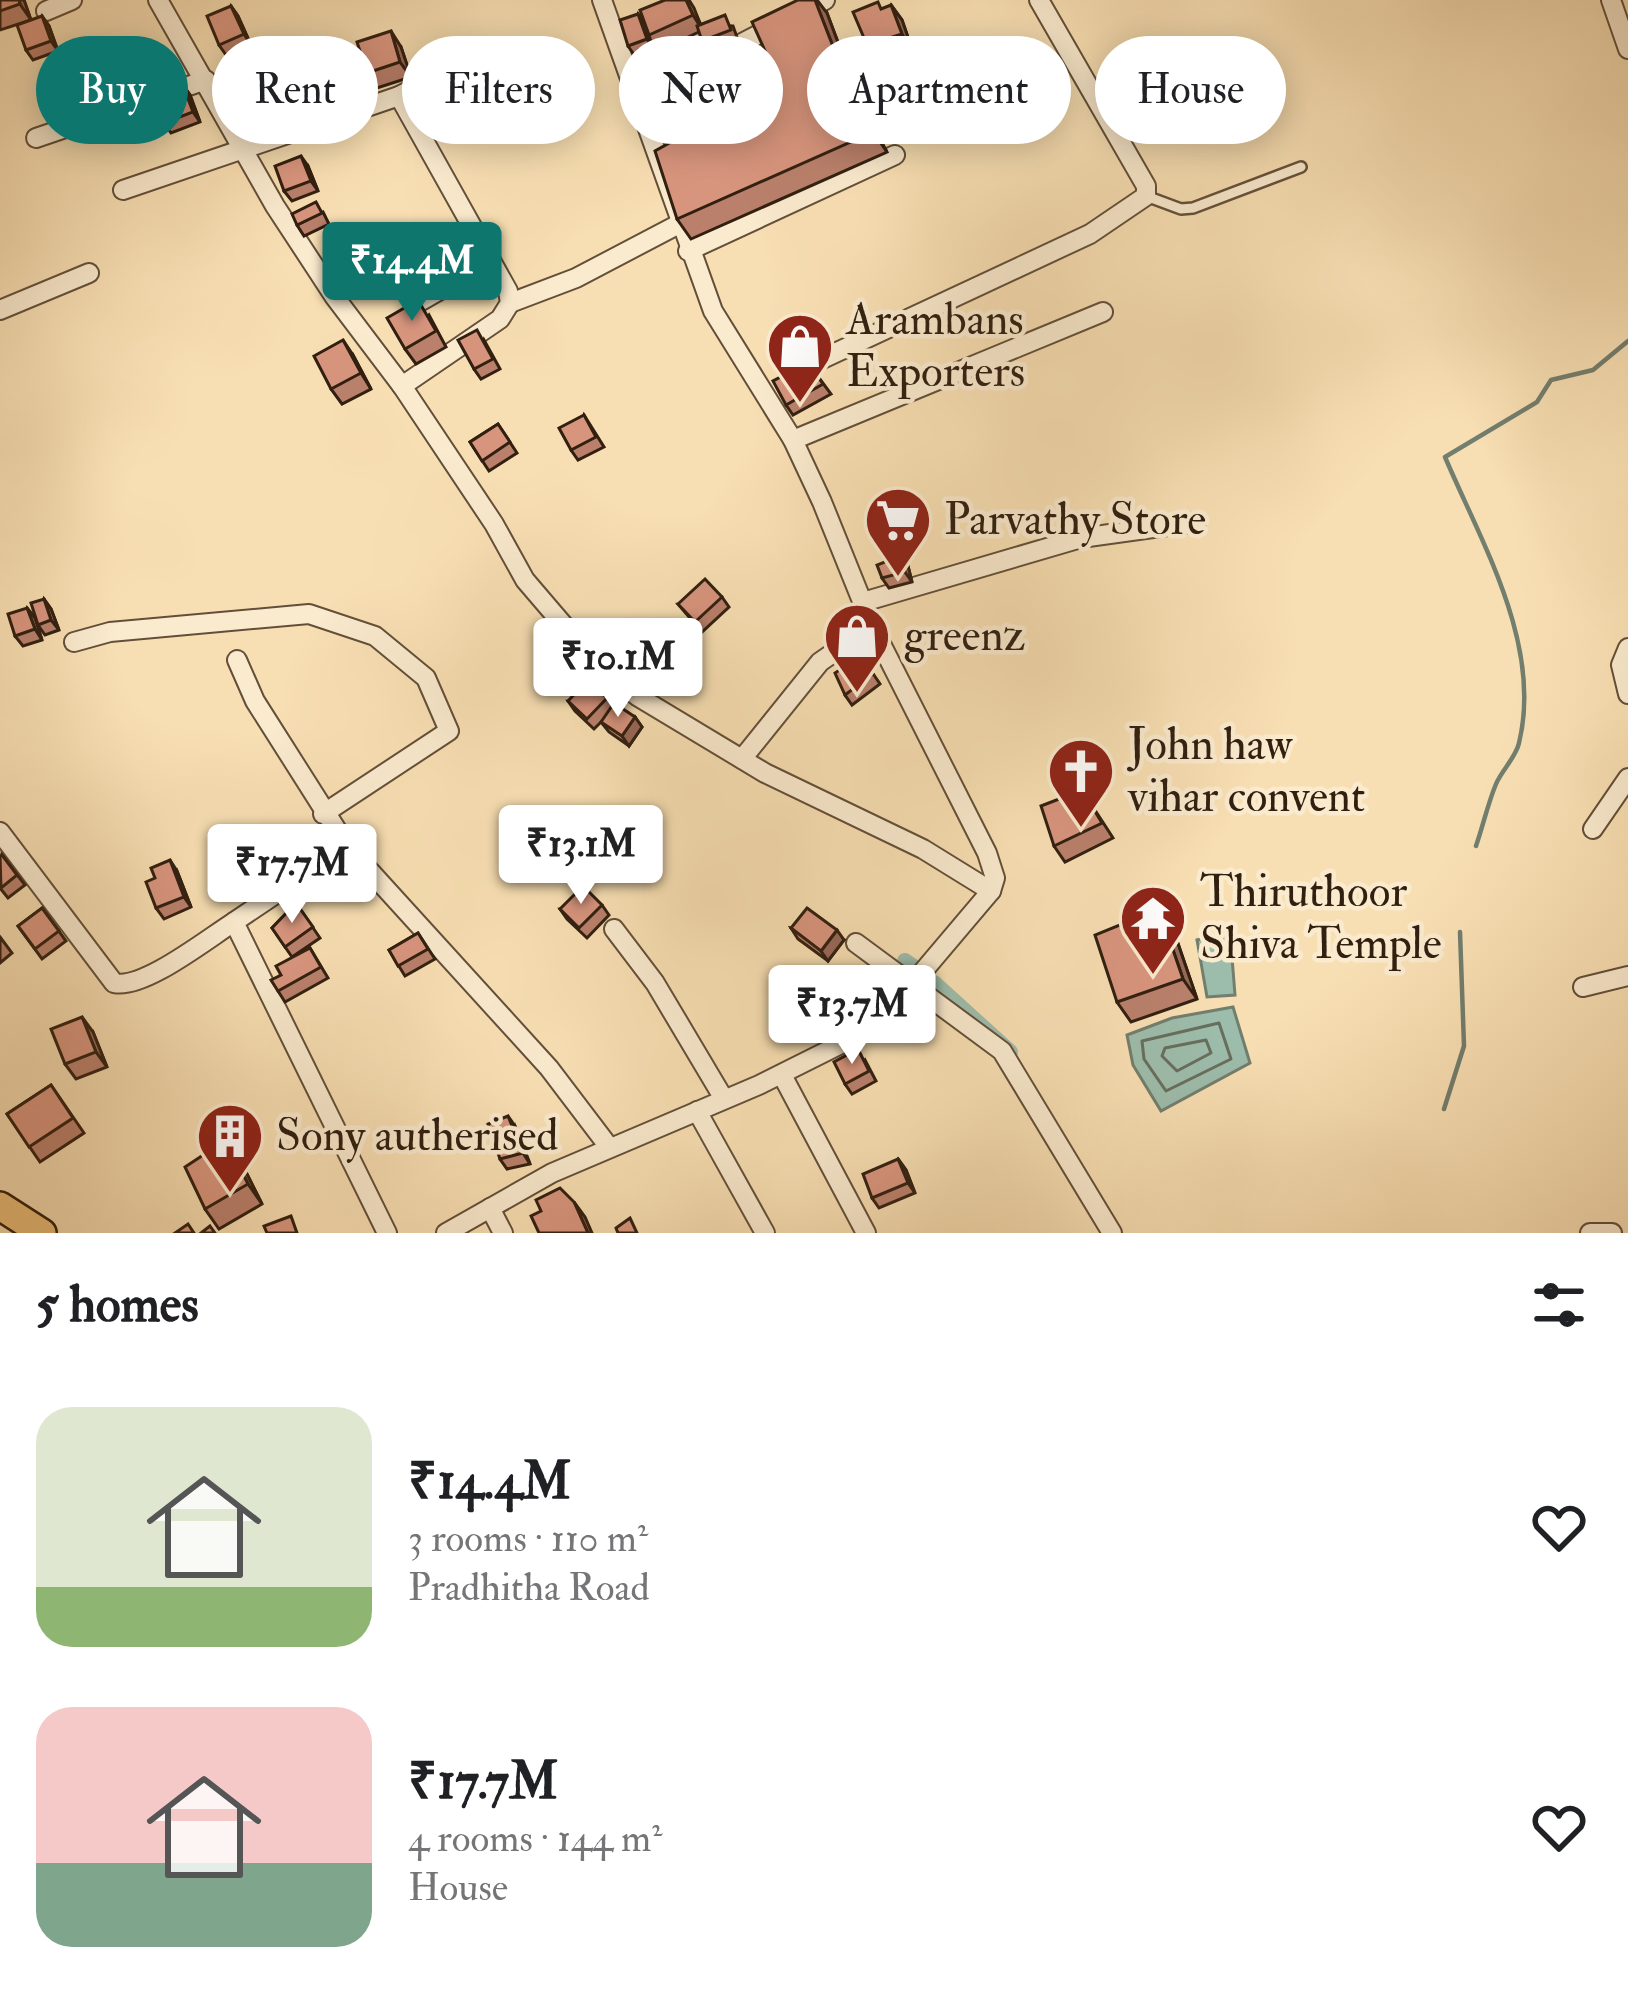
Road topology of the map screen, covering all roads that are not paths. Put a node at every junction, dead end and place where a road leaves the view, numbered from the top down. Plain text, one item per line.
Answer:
1 (72, 0) edge
2 (158, 0) edge
3 (602, 0) edge
4 (826, 0) edge
5 (1039, 0) edge
6 (1611, 0) edge
7 (46, 10) dead end
8 (756, 36) edge
9 (619, 49) edge
10 (1628, 49) edge
11 (206, 80) junction
12 (188, 86) edge
13 (402, 94) edge
14 (399, 96) junction
15 (652, 144) edge
16 (243, 148) junction
17 (896, 155) dead end
18 (1300, 167) dead end
19 (123, 190) dead end
20 (1146, 196) junction
21 (679, 224) junction
22 (688, 250) junction
23 (491, 261) junction
24 (89, 273) dead end
25 (510, 303) junction
26 (414, 305) edge
27 (0, 310) edge
28 (1103, 312) dead end
29 (402, 386) junction
30 (758, 388) junction
31 (793, 440) junction
32 (1196, 522) dead end
33 (863, 602) junction
34 (872, 626) junction
35 (74, 642) dead end
36 (1628, 648) edge
37 (237, 660) dead end
38 (1628, 694) edge
39 (742, 759) junction
40 (1628, 778) edge
41 (322, 814) junction
42 (1594, 829) dead end
43 (0, 832) edge
44 (347, 846) junction
45 (991, 891) junction
46 (234, 922) junction
47 (614, 928) dead end
48 (856, 943) dead end
49 (1628, 976) edge
50 (914, 982) junction
51 (1582, 987) dead end
52 (782, 1075) junction
53 (724, 1100) junction
54 (697, 1111) junction
55 (609, 1148) junction
56 (0, 1206) edge
57 (490, 1208) junction
58 (42, 1233) edge
59 (387, 1233) edge
60 (446, 1233) edge
61 (503, 1233) edge
62 (765, 1233) edge
63 (866, 1233) edge
64 (1112, 1233) edge
65 (1590, 1233) edge
66 (1612, 1233) edge

1 - 7 street
2 - 11 street
3 - 9 street
4 - 8 street
5 - 20 street
6 - 10 street
11 - 12 street
11 - 16 street
13 - 14 street
14 - 16 street
14 - 23 street
15 - 21 street
16 - 19 street
16 - 29 street
17 - 22 street
18 - 20 lane
20 - 30 street
21 - 22 street
21 - 25 street
22 - 30 street
23 - 25 street
23 - 26 street
24 - 27 street
25 - 29 street
28 - 31 street
29 - 39 street
30 - 31 street
31 - 33 street
32 - 33 street
33 - 34 street
34 - 39 street
34 - 45 street
35 - 41 street
36 - 38 street
37 - 41 street
39 - 45 street
40 - 42 street
41 - 44 street
43 - 46 street
44 - 46 street
44 - 55 street
45 - 50 street
46 - 59 street
47 - 53 street
48 - 50 street
49 - 51 street
50 - 52 street
50 - 64 street
52 - 53 street
52 - 63 street
53 - 54 street
54 - 55 street
54 - 62 street
55 - 57 street
56 - 58 main road
57 - 60 street
57 - 61 street
65 - 66 street

